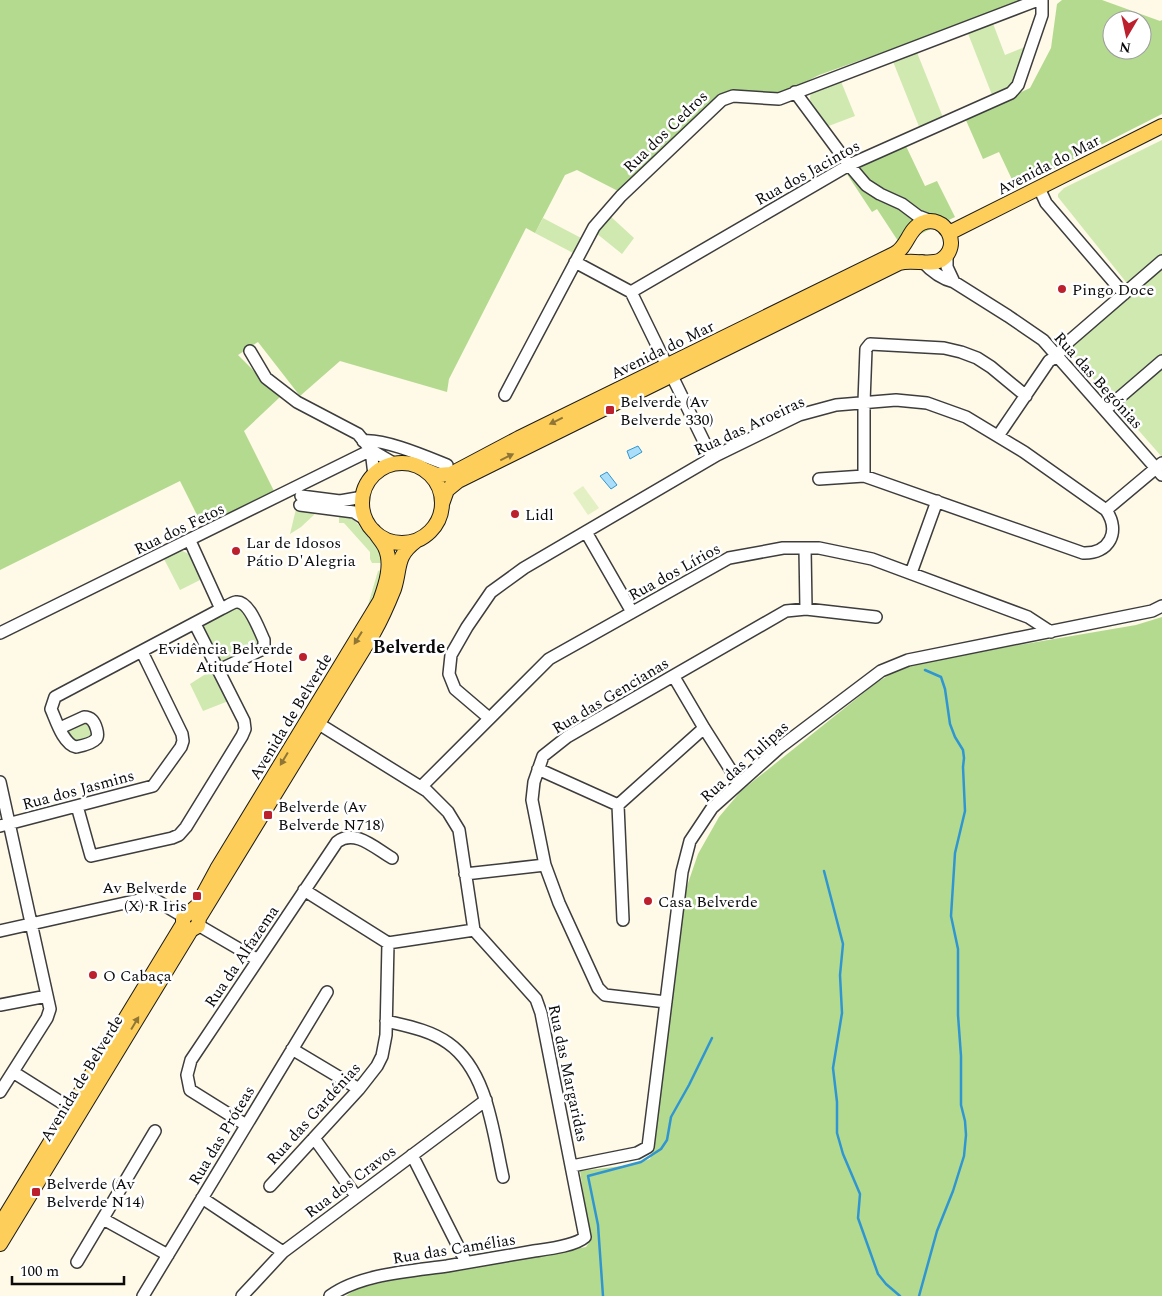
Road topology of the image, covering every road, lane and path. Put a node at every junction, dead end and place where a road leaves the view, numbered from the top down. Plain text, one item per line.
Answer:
1 (1038, 0) edge
2 (1042, 0) edge
3 (795, 92) junction
4 (1162, 126) edge
5 (849, 165) junction
6 (1039, 188) junction
7 (907, 209) junction
8 (934, 222) junction
9 (950, 234) junction
10 (910, 236) junction
11 (947, 253) junction
12 (921, 261) junction
13 (1162, 261) edge
14 (575, 262) junction
15 (954, 282) junction
16 (631, 292) junction
17 (1124, 294) junction
18 (250, 351) dead end
19 (1057, 356) junction
20 (1162, 361) edge
21 (669, 371) junction
22 (504, 395) dead end
23 (1026, 396) junction
24 (864, 402) junction
25 (1105, 410) junction
26 (998, 436) junction
27 (363, 441) junction
28 (371, 450) junction
29 (712, 458) junction
30 (395, 464) junction
31 (447, 465) dead end
32 (1160, 468) edge
33 (425, 470) junction
34 (374, 475) junction
35 (864, 476) junction
36 (819, 479) dead end
37 (363, 497) junction
38 (937, 501) junction
39 (442, 504) junction
40 (1106, 510) junction
41 (366, 519) junction
42 (374, 531) junction
43 (586, 532) junction
44 (190, 540) junction
45 (416, 541) junction
46 (805, 548) junction
47 (912, 573) junction
48 (1162, 606) edge
49 (221, 609) junction
50 (806, 609) junction
51 (632, 612) junction
52 (876, 617) dead end
53 (195, 624) junction
54 (1051, 632) junction
55 (0, 633) edge
56 (142, 652) junction
57 (219, 670) junction
58 (674, 676) junction
59 (488, 718) junction
60 (314, 721) junction
61 (60, 728) dead end
62 (704, 728) junction
63 (538, 770) junction
64 (0, 782) edge
65 (739, 783) junction
66 (421, 787) junction
67 (618, 805) junction
68 (77, 806) junction
69 (4, 825) edge
70 (392, 858) dead end
71 (546, 865) junction
72 (465, 874) junction
73 (304, 890) junction
74 (623, 920) dead end
75 (191, 921) junction
76 (32, 924) junction
77 (474, 930) junction
78 (0, 931) edge
79 (388, 943) junction
80 (258, 960) junction
81 (327, 992) dead end
82 (47, 996) junction
83 (666, 1002) junction
84 (0, 1006) edge
85 (386, 1022) junction
86 (292, 1049) junction
87 (13, 1072) junction
88 (359, 1089) junction
89 (0, 1092) edge
90 (486, 1100) junction
91 (75, 1111) junction
92 (246, 1125) junction
93 (156, 1131) dead end
94 (314, 1138) junction
95 (412, 1155) junction
96 (572, 1166) junction
97 (503, 1177) dead end
98 (270, 1186) dead end
99 (356, 1196) junction
100 (202, 1198) junction
101 (103, 1219) junction
102 (0, 1225) edge
103 (585, 1237) joint
104 (0, 1244) edge
105 (283, 1252) junction
106 (168, 1255) junction
107 (77, 1262) dead end
108 (466, 1262) junction
109 (143, 1296) edge
110 (242, 1296) edge
111 (330, 1296) edge

1 - 3 street, Rua dos Cedros
2 - 5 street, Rua dos Jacintos
3 - 5 street
3 - 14 street, Rua dos Cedros
4 - 6 main road, Avenida do Mar
5 - 7 street
5 - 16 street, Rua dos Jacintos
6 - 9 main road, Avenida do Mar
6 - 17 street
7 - 8 street
7 - 10 street
8 - 9 main road
8 - 10 main road, Avenida do Mar
9 - 11 main road
10 - 12 main road
10 - 21 main road, Avenida do Mar
11 - 12 main road, Avenida do Mar
11 - 15 street
12 - 15 street, Rua das Begónias
12 - 21 main road, Avenida do Mar
13 - 17 street
14 - 16 street
14 - 22 street, Rua dos Cedros
15 - 19 street, Rua das Begónias
16 - 21 street
17 - 19 street
18 - 27 street
19 - 23 street
19 - 25 street, Rua das Begónias
20 - 25 street
21 - 29 street
21 -> 33 main road, Avenida do Mar
39 -> 21 main road, Avenida do Mar
23 - 24 street
23 - 26 street
24 - 26 street, Rua das Aroeiras
24 - 29 street, Rua das Aroeiras
24 - 35 street
25 - 32 street, Rua das Begónias
26 - 40 street, Rua das Aroeiras
27 - 28 street
27 - 31 street
28 - 30 street
28 - 34 street
28 - 44 street, Rua dos Fetos
29 - 43 street, Rua das Aroeiras
30 - 33 main road
30 - 34 main road
32 - 40 street
33 - 39 main road
34 - 37 main road
35 - 36 street
35 - 38 street
37 - 41 main road
37 - 41 street
38 - 40 street
38 - 47 street
39 - 45 main road
41 - 42 main road
42 - 45 main road
42 -> 60 main road, Avenida de Belverde
43 - 51 street
43 - 59 street, Rua das Aroeiras
44 - 49 street
44 - 55 street, Rua dos Fetos
45 - 60 main road, Avenida de Belverde
46 - 47 street, Rua dos Lírios
46 - 50 street
46 - 51 street, Rua dos Lírios
47 - 54 street, Rua dos Lírios
48 - 54 street, Rua das Tulipas
49 - 53 street
49 - 57 street
50 - 52 street, Rua das Gencianas
50 - 58 street, Rua das Gencianas
51 - 59 street, Rua dos Lírios
53 - 56 street
53 - 57 street
54 - 65 street, Rua das Tulipas
56 - 61 street
56 - 68 street, Rua dos Jasmins
57 - 68 street
58 - 62 street
58 - 63 street, Rua das Gencianas
59 - 66 street, Rua dos Lírios
60 - 66 street
60 - 75 main road, Avenida de Belverde
62 - 65 street
62 - 67 street
63 - 67 street
63 - 71 street, Rua das Gencianas
64 - 69 street
65 - 83 street, Rua das Tulipas
66 - 72 street
67 - 74 street
68 - 69 street, Rua dos Jasmins
69 - 76 street
70 - 73 street, Rua da Alfazema
71 - 72 street
71 - 83 street, Rua das Gencianas
72 - 77 street
73 - 79 street
73 - 80 street, Rua da Alfazema
75 - 76 street
75 - 80 street
75 - 91 main road, Avenida de Belverde
76 - 78 street
76 - 82 street
77 - 79 street
77 - 96 street, Rua das Margaridas
79 - 85 street, Rua das Gardénias
80 - 92 street, Rua da Alfazema
81 - 86 street, Rua das Próteas
82 - 84 street
82 - 87 street
83 - 96 street, Rua das Tulipas
85 - 88 street, Rua das Gardénias
85 - 90 street
86 - 88 street
86 - 92 street, Rua das Próteas
87 - 89 street
87 - 91 street
88 - 94 street, Rua das Gardénias
90 - 95 street, Rua dos Cravos
90 - 97 street
91 - 102 main road, Avenida de Belverde
91 - 104 main road, Avenida de Belverde
92 - 100 street, Rua das Próteas
93 - 101 street
94 - 98 street, Rua das Gardénias
94 - 99 street
95 - 99 street, Rua dos Cravos
95 - 108 street
96 - 103 street, Rua das Margaridas
99 - 105 street, Rua dos Cravos
100 - 105 street
100 - 106 street, Rua das Próteas
101 - 106 street
101 - 107 street
103 - 108 street, Rua das Camélias
105 - 110 street, Rua dos Cravos
106 - 109 street, Rua das Próteas
108 - 111 street, Rua das Camélias

